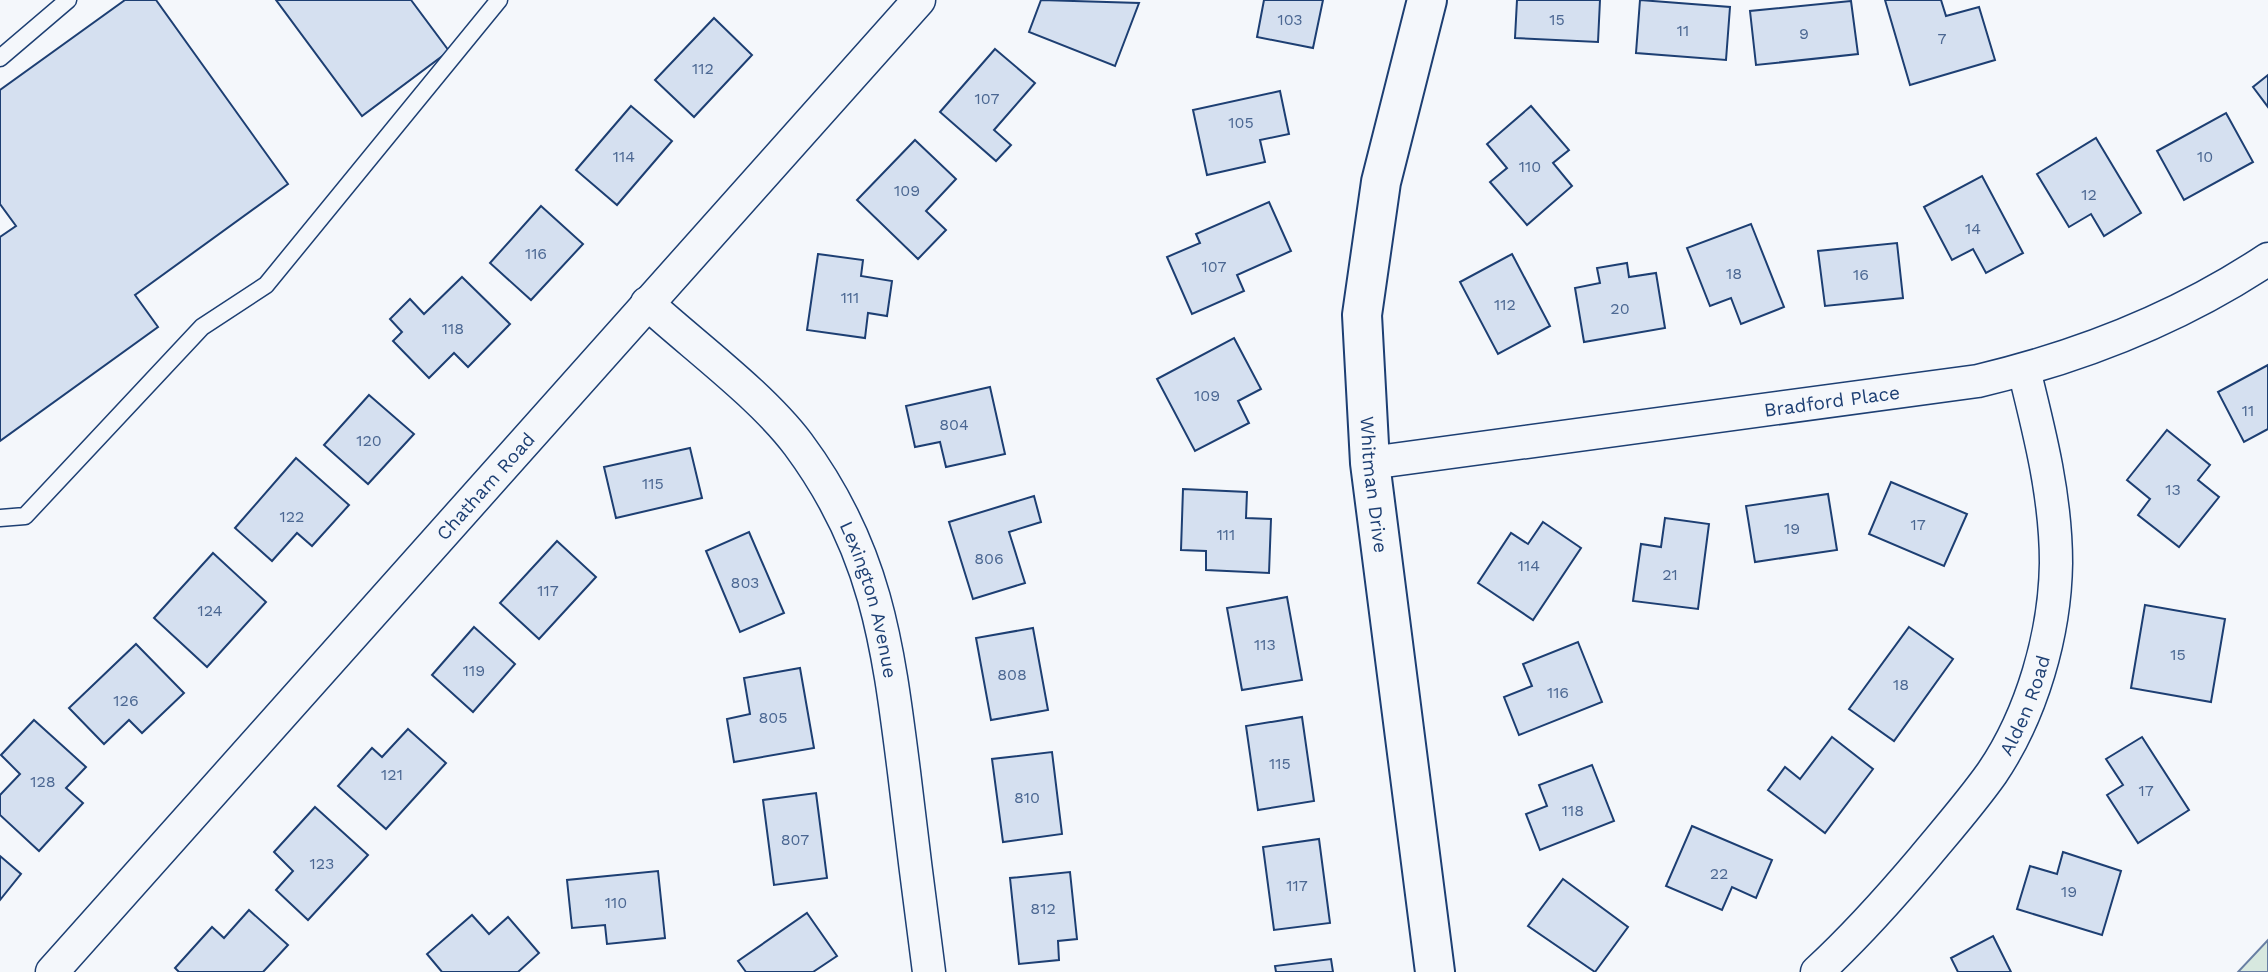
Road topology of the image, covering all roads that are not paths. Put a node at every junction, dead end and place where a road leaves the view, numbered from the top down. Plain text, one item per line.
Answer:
1 (68, 0) edge
2 (499, 0) edge
3 (919, 0) edge
4 (1427, 0) edge
5 (0, 58) edge
6 (2268, 259) edge
7 (647, 303) junction
8 (2024, 370) junction
9 (1370, 463) junction
10 (0, 518) edge
11 (52, 972) edge
12 (929, 972) edge
13 (1435, 972) edge
14 (1817, 972) edge

1 - 5 lane
2 - 10 lane
3 - 7 street, Chatham Road
4 - 9 street, Whitman Drive
6 - 8 street, Bradford Place
7 - 11 street, Chatham Road
7 - 12 street, Lexington Avenue
8 - 9 street, Bradford Place
8 - 14 street, Alden Road
9 - 13 street, Whitman Drive

